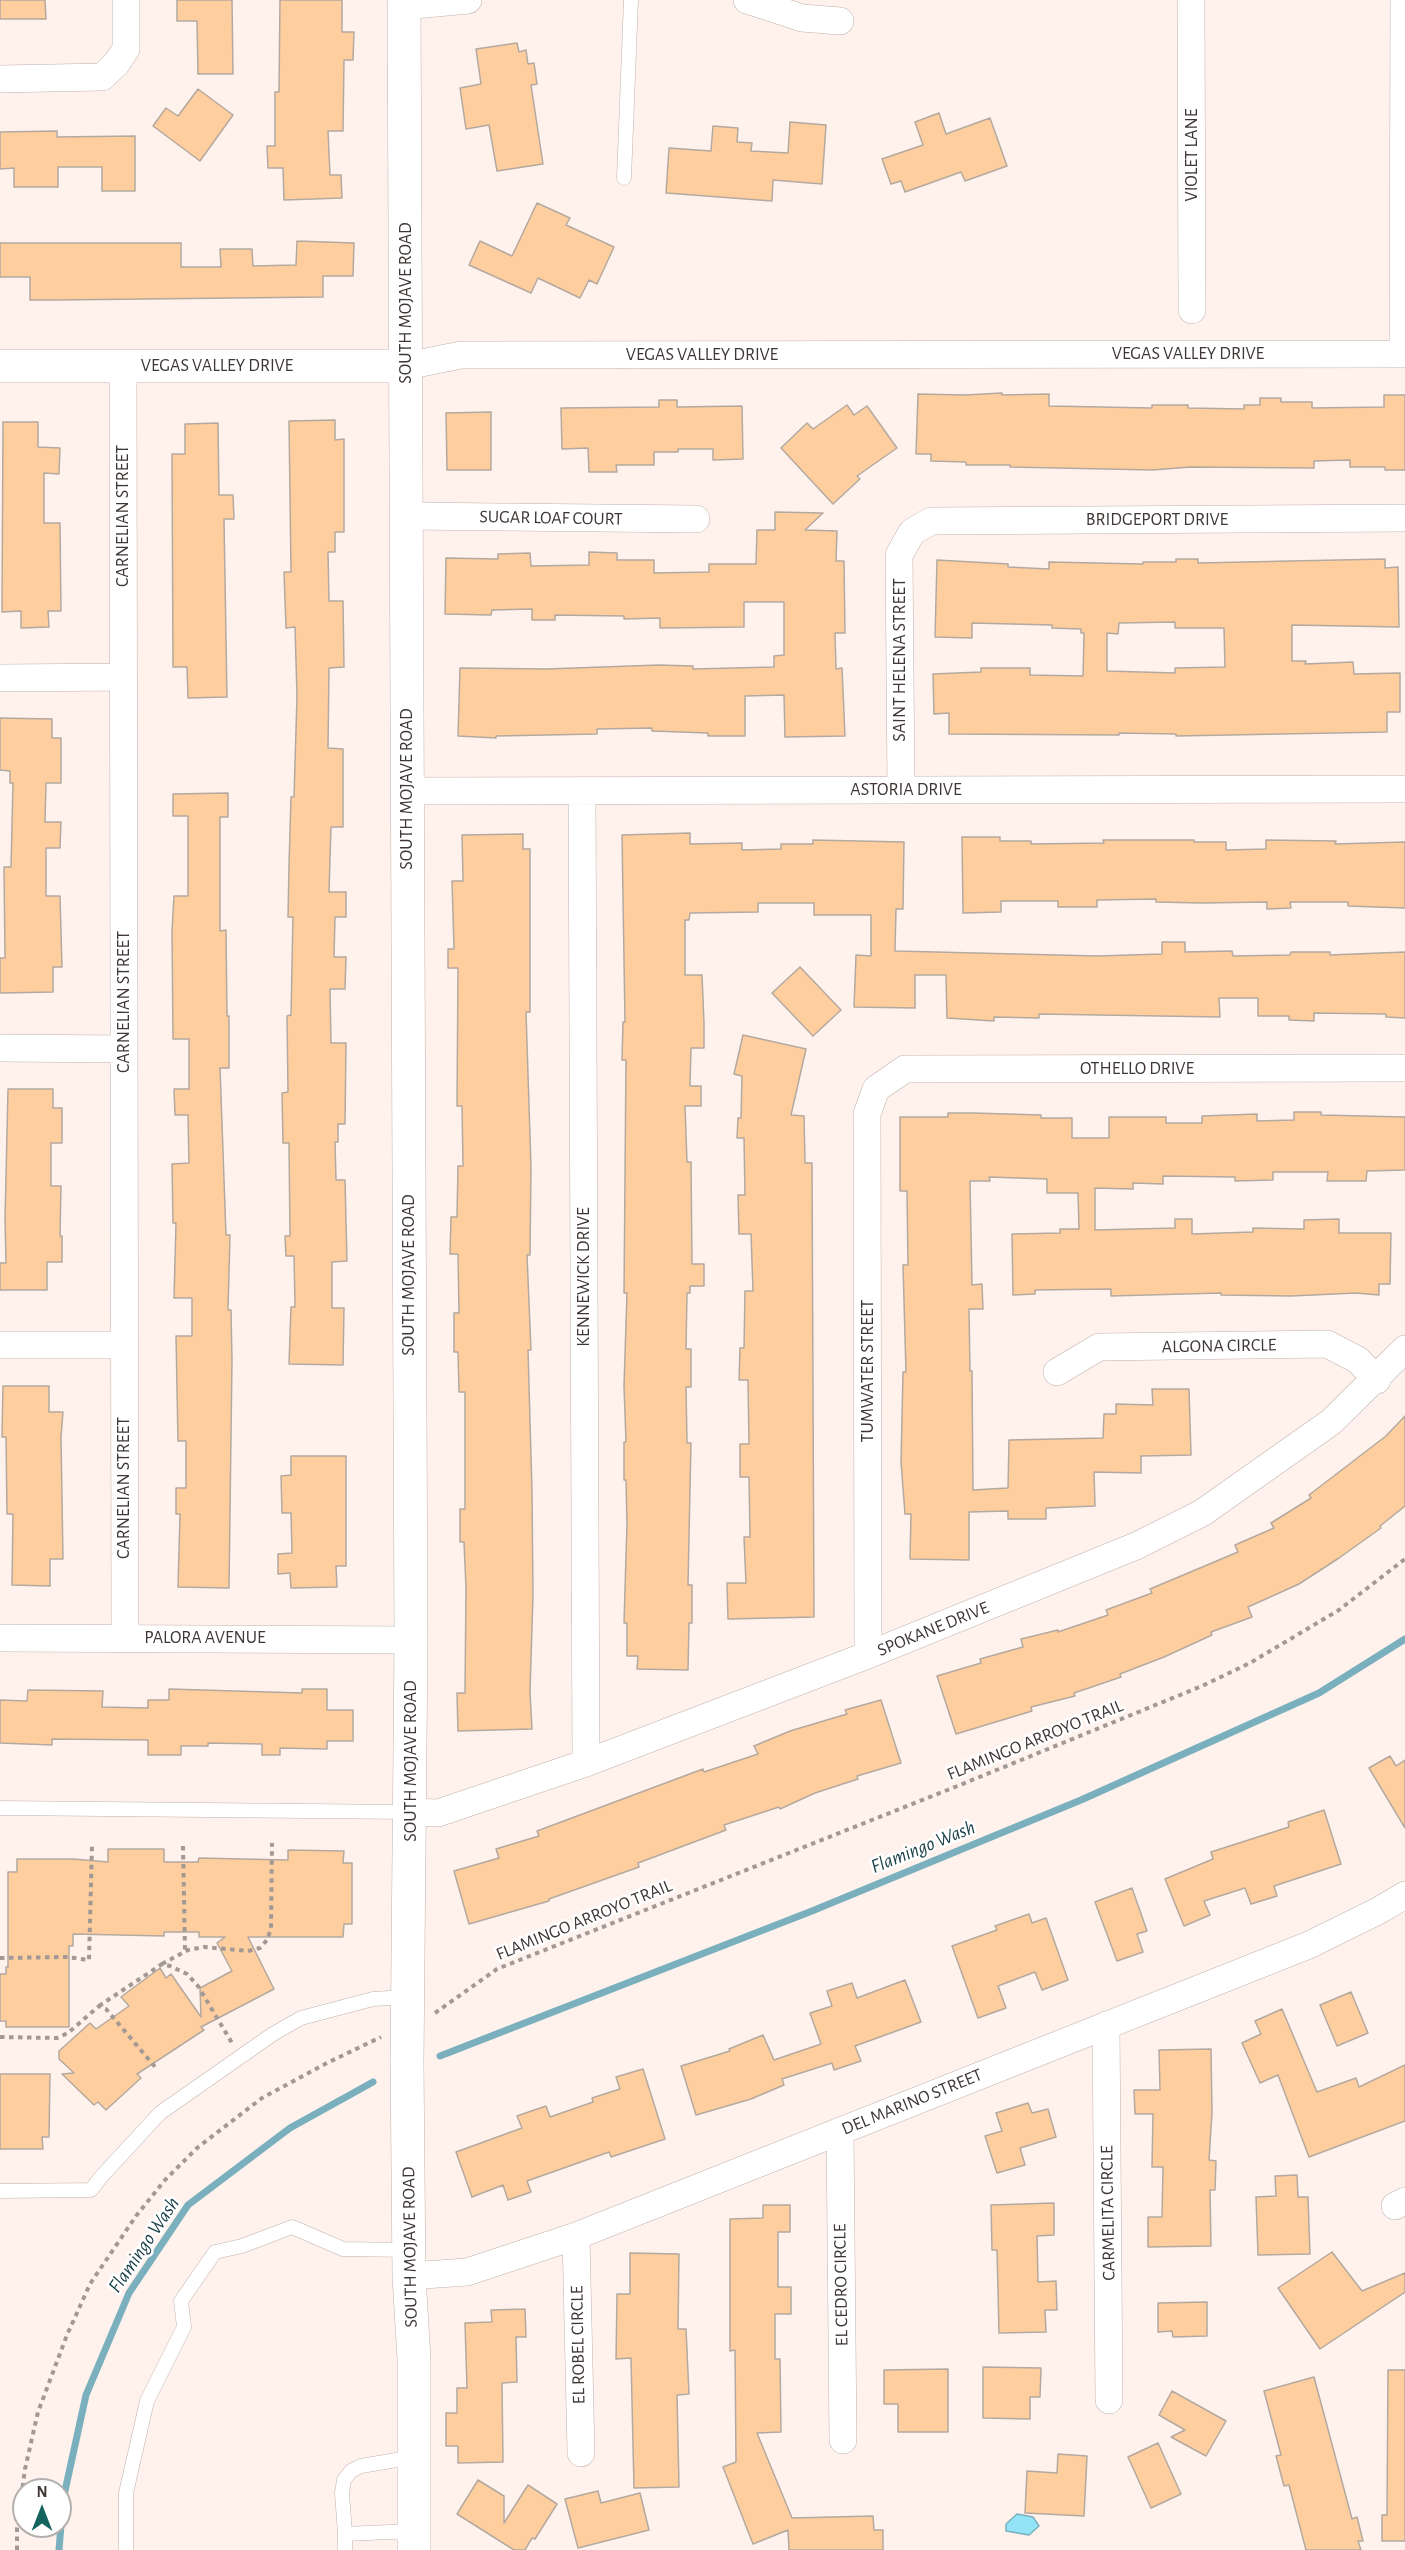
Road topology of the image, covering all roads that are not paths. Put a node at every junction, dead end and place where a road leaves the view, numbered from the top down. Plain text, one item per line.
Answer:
1 (126, 0) edge
2 (468, 0) edge
3 (632, 0) edge
4 (747, 0) edge
5 (1191, 0) edge
6 (1404, 0) edge
7 (404, 3) edge
8 (840, 21) dead end
9 (0, 79) edge
10 (624, 178) dead end
11 (1192, 310) dead end
12 (1404, 354) edge
13 (0, 366) edge
14 (123, 366) junction
15 (406, 366) junction
16 (406, 516) junction
17 (1405, 518) edge
18 (696, 519) dead end
19 (912, 532) joint
20 (123, 677) junction
21 (0, 678) edge
22 (1405, 789) edge
23 (901, 790) junction
24 (407, 791) junction
25 (582, 791) junction
26 (0, 1048) edge
27 (124, 1049) junction
28 (1405, 1068) edge
29 (876, 1089) joint
30 (0, 1345) edge
31 (124, 1346) junction
32 (1405, 1349) edge
33 (1057, 1372) dead end
34 (1377, 1380) junction
35 (0, 1638) edge
36 (124, 1638) junction
37 (411, 1640) junction
38 (868, 1655) junction
39 (586, 1763) junction
40 (0, 1808) edge
41 (411, 1812) junction
42 (1405, 1896) edge
43 (407, 2012) junction
44 (1106, 2025) junction
45 (840, 2131) junction
46 (0, 2191) edge
47 (576, 2236) junction
48 (409, 2263) junction
49 (1109, 2400) dead end
50 (843, 2440) dead end
51 (581, 2453) dead end
52 (414, 2457) junction
53 (345, 2534) junction
54 (414, 2541) edge
55 (126, 2550) edge
56 (345, 2550) edge

1 - 9 street
2 - 7 street
3 - 10 lane
4 - 8 street
5 - 11 street, VIOLET LANE
6 - 12 street
7 - 15 street, SOUTH MOJAVE ROAD
12 - 15 street, VEGAS VALLEY DRIVE
13 - 14 street, VEGAS VALLEY DRIVE
14 - 15 street, VEGAS VALLEY DRIVE
14 - 20 street, CARNELIAN STREET
15 - 16 street, SOUTH MOJAVE ROAD
16 - 18 street, SUGAR LOAF COURT
16 - 24 street, SOUTH MOJAVE ROAD
17 - 19 street, BRIDGEPORT DRIVE
19 - 23 street, SAINT HELENA STREET
20 - 21 street
20 - 27 street, CARNELIAN STREET
22 - 23 street, ASTORIA DRIVE
23 - 25 street, ASTORIA DRIVE
24 - 25 street, ASTORIA DRIVE
24 - 37 street, SOUTH MOJAVE ROAD
25 - 39 street, KENNEWICK DRIVE
26 - 27 street
27 - 31 street, CARNELIAN STREET
28 - 29 street, OTHELLO DRIVE
29 - 38 street, TUMWATER STREET
30 - 31 street
31 - 36 street, CARNELIAN STREET
32 - 34 street, SPOKANE DRIVE
33 - 34 street, ALGONA CIRCLE
34 - 38 street, SPOKANE DRIVE
35 - 36 street, PALORA AVENUE
36 - 37 street, PALORA AVENUE
37 - 41 street, SOUTH MOJAVE ROAD
38 - 39 street, SPOKANE DRIVE
39 - 41 street, SPOKANE DRIVE
40 - 41 lane
41 - 43 street, SOUTH MOJAVE ROAD
42 - 44 street, DEL MARINO STREET
43 - 46 lane
43 - 48 street, SOUTH MOJAVE ROAD
44 - 45 street, DEL MARINO STREET
44 - 49 street, CARMELITA CIRCLE
45 - 47 street, DEL MARINO STREET
45 - 50 street, EL CEDRO CIRCLE
47 - 48 street, DEL MARINO STREET
47 - 51 street, EL ROBEL CIRCLE
48 - 52 street, SOUTH MOJAVE ROAD
48 - 55 lane
52 - 53 lane
52 - 54 street, SOUTH MOJAVE ROAD
53 - 54 lane
53 - 56 lane

